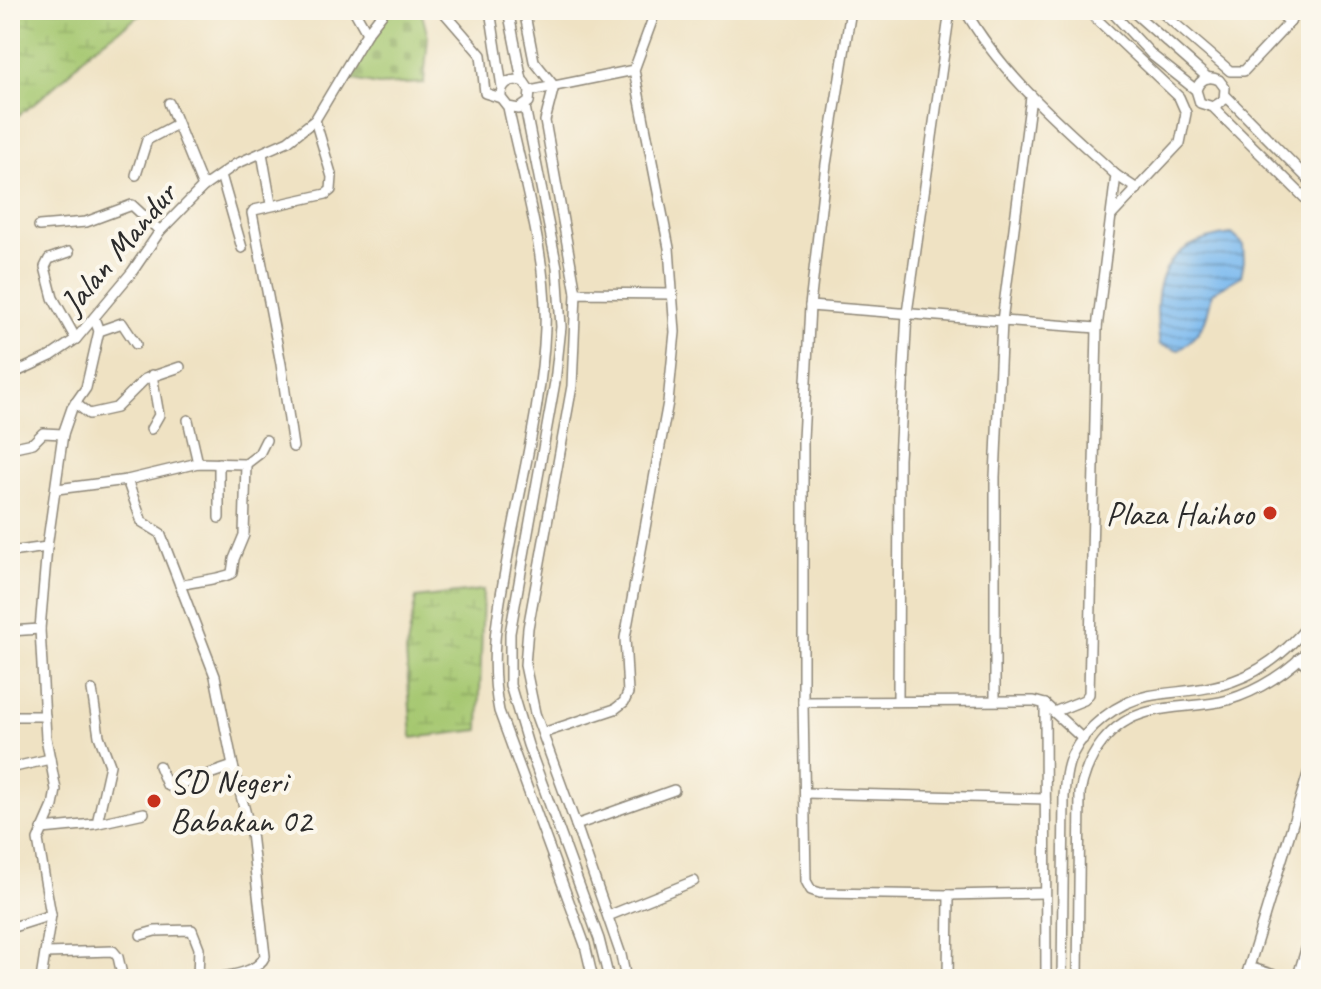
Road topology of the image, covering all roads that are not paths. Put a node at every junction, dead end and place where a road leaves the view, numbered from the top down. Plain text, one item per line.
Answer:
1 (354, 10) edge
2 (385, 10) edge
3 (442, 10) edge
4 (490, 10) edge
5 (508, 10) edge
6 (524, 10) edge
7 (656, 10) edge
8 (851, 10) edge
9 (950, 10) edge
10 (965, 10) edge
11 (1087, 10) edge
12 (1110, 10) edge
13 (1131, 10) edge
14 (1159, 10) edge
15 (1276, 10) edge
16 (1296, 10) edge
17 (1290, 22) junction
18 (367, 33) junction
19 (634, 70) junction
20 (1208, 78) junction
21 (522, 80) junction
22 (554, 86) junction
23 (502, 87) junction
24 (1196, 90) junction
25 (530, 91) junction
26 (1226, 96) junction
27 (1031, 97) junction
28 (501, 98) junction
29 (169, 103) dead end
30 (508, 107) junction
31 (525, 107) junction
32 (1209, 107) junction
33 (1186, 113) junction
34 (315, 120) junction
35 (177, 124) junction
36 (262, 153) junction
37 (136, 175) dead end
38 (221, 175) junction
39 (1116, 175) junction
40 (1311, 182) edge
41 (203, 187) junction
42 (1137, 189) junction
43 (271, 204) junction
44 (1311, 204) edge
45 (1112, 215) junction
46 (39, 226) dead end
47 (160, 231) junction
48 (242, 248) dead end
49 (69, 252) dead end
50 (576, 293) junction
51 (672, 294) junction
52 (810, 306) junction
53 (907, 313) junction
54 (94, 318) junction
55 (1002, 321) junction
56 (1097, 328) junction
57 (99, 331) junction
58 (76, 339) junction
59 (136, 344) dead end
60 (180, 367) dead end
61 (10, 375) edge
62 (152, 375) junction
63 (75, 403) junction
64 (188, 420) dead end
65 (151, 429) dead end
66 (63, 434) junction
67 (266, 440) dead end
68 (293, 447) dead end
69 (10, 448) edge
70 (198, 463) junction
71 (219, 463) junction
72 (246, 464) junction
73 (127, 480) junction
74 (57, 489) junction
75 (219, 518) dead end
76 (47, 547) junction
77 (10, 552) edge
78 (180, 585) junction
79 (1311, 622) edge
80 (40, 629) junction
81 (10, 631) edge
82 (1298, 638) junction
83 (1310, 651) edge
84 (1299, 658) junction
85 (1311, 669) edge
86 (92, 690) dead end
87 (995, 700) junction
88 (898, 701) junction
89 (803, 702) junction
90 (1045, 704) junction
91 (1054, 712) junction
92 (10, 716) edge
93 (45, 716) junction
94 (543, 733) junction
95 (1083, 739) junction
96 (50, 759) junction
97 (1311, 764) edge
98 (159, 766) dead end
99 (233, 766) junction
100 (10, 768) edge
101 (674, 790) dead end
102 (805, 793) junction
103 (1045, 799) junction
104 (144, 813) dead end
105 (97, 823) junction
106 (576, 825) junction
107 (42, 829) junction
108 (694, 881) dead end
109 (1044, 893) junction
110 (949, 895) junction
111 (51, 915) junction
112 (608, 916) junction
113 (10, 928) edge
114 (1311, 933) edge
115 (141, 935) dead end
116 (46, 953) junction
117 (1249, 967) junction
118 (232, 977) edge
119 (41, 979) edge
120 (123, 979) edge
121 (198, 979) edge
122 (209, 979) edge
123 (593, 979) edge
124 (609, 979) edge
125 (626, 979) edge
126 (948, 979) edge
127 (1046, 979) edge
128 (1062, 979) edge
129 (1078, 979) edge
130 (1245, 979) edge
131 (1287, 979) edge
132 (1297, 979) edge

1 - 18 street
2 - 18 street, Jalan Mandur
3 - 28 street
4 - 23 street
5 - 21 street
6 - 22 street
7 - 19 street
8 - 52 street
9 - 53 street
10 - 27 street
11 - 33 street
12 - 24 street
13 - 20 street
14 - 17 street
15 - 17 street
16 - 17 street
18 - 34 street, Jalan Mandur
19 - 22 street
19 - 51 street
20 - 24 street
20 - 26 street
21 - 23 street
21 - 25 street
22 - 25 street
22 - 50 street
23 - 28 street
24 - 32 street
25 - 31 street
26 - 32 street
26 - 40 street
27 - 39 street
27 - 55 street
28 - 30 street
29 - 35 street
30 - 31 street
30 - 123 street
31 - 124 street
32 - 33 street
32 - 44 street
33 - 42 street
34 - 36 street, Jalan Mandur
34 - 43 street
35 - 37 street
35 - 41 street
36 - 38 street, Jalan Mandur
36 - 43 street
38 - 41 street, Jalan Mandur
38 - 48 street
39 - 42 street
39 - 45 street
41 - 47 street, Jalan Mandur
42 - 45 street
43 - 68 street
45 - 56 street
46 - 47 street
47 - 54 street, Jalan Mandur
49 - 58 street
50 - 51 street
50 - 94 street
51 - 94 street
52 - 53 street
52 - 89 street
53 - 55 street
53 - 88 street
54 - 57 street
54 - 58 street, Jalan Mandur
55 - 56 street
55 - 87 street
56 - 91 street
57 - 59 street
57 - 63 street
58 - 61 street, Jalan Mandur
60 - 62 street
62 - 63 street
62 - 65 street
63 - 66 street
64 - 70 street
66 - 69 street
66 - 74 street
67 - 72 street
70 - 71 street
70 - 73 street
71 - 72 street
71 - 75 street
72 - 78 street
73 - 74 street
73 - 78 street
74 - 76 street
76 - 77 street
76 - 80 street
78 - 99 street
79 - 82 street
80 - 81 street
80 - 93 street
82 - 83 street
82 - 95 street
83 - 84 street
84 - 85 street
84 - 129 street
86 - 105 street
87 - 88 street
87 - 90 street
88 - 89 street
89 - 102 street
90 - 91 street
90 - 103 street
91 - 95 street
92 - 93 street
93 - 96 street
94 - 106 street
95 - 128 street
96 - 100 street
96 - 107 street
97 - 117 street
98 - 99 street
99 - 118 street
101 - 106 street
102 - 103 street
102 - 110 street
103 - 109 street
104 - 105 street
105 - 107 street
106 - 112 street
107 - 111 street
108 - 112 street
109 - 110 street
109 - 127 street
110 - 126 street
111 - 113 street
111 - 116 street
112 - 125 street
114 - 132 street
115 - 121 street
116 - 119 street
116 - 120 street
117 - 130 street
117 - 131 street
118 - 122 street

